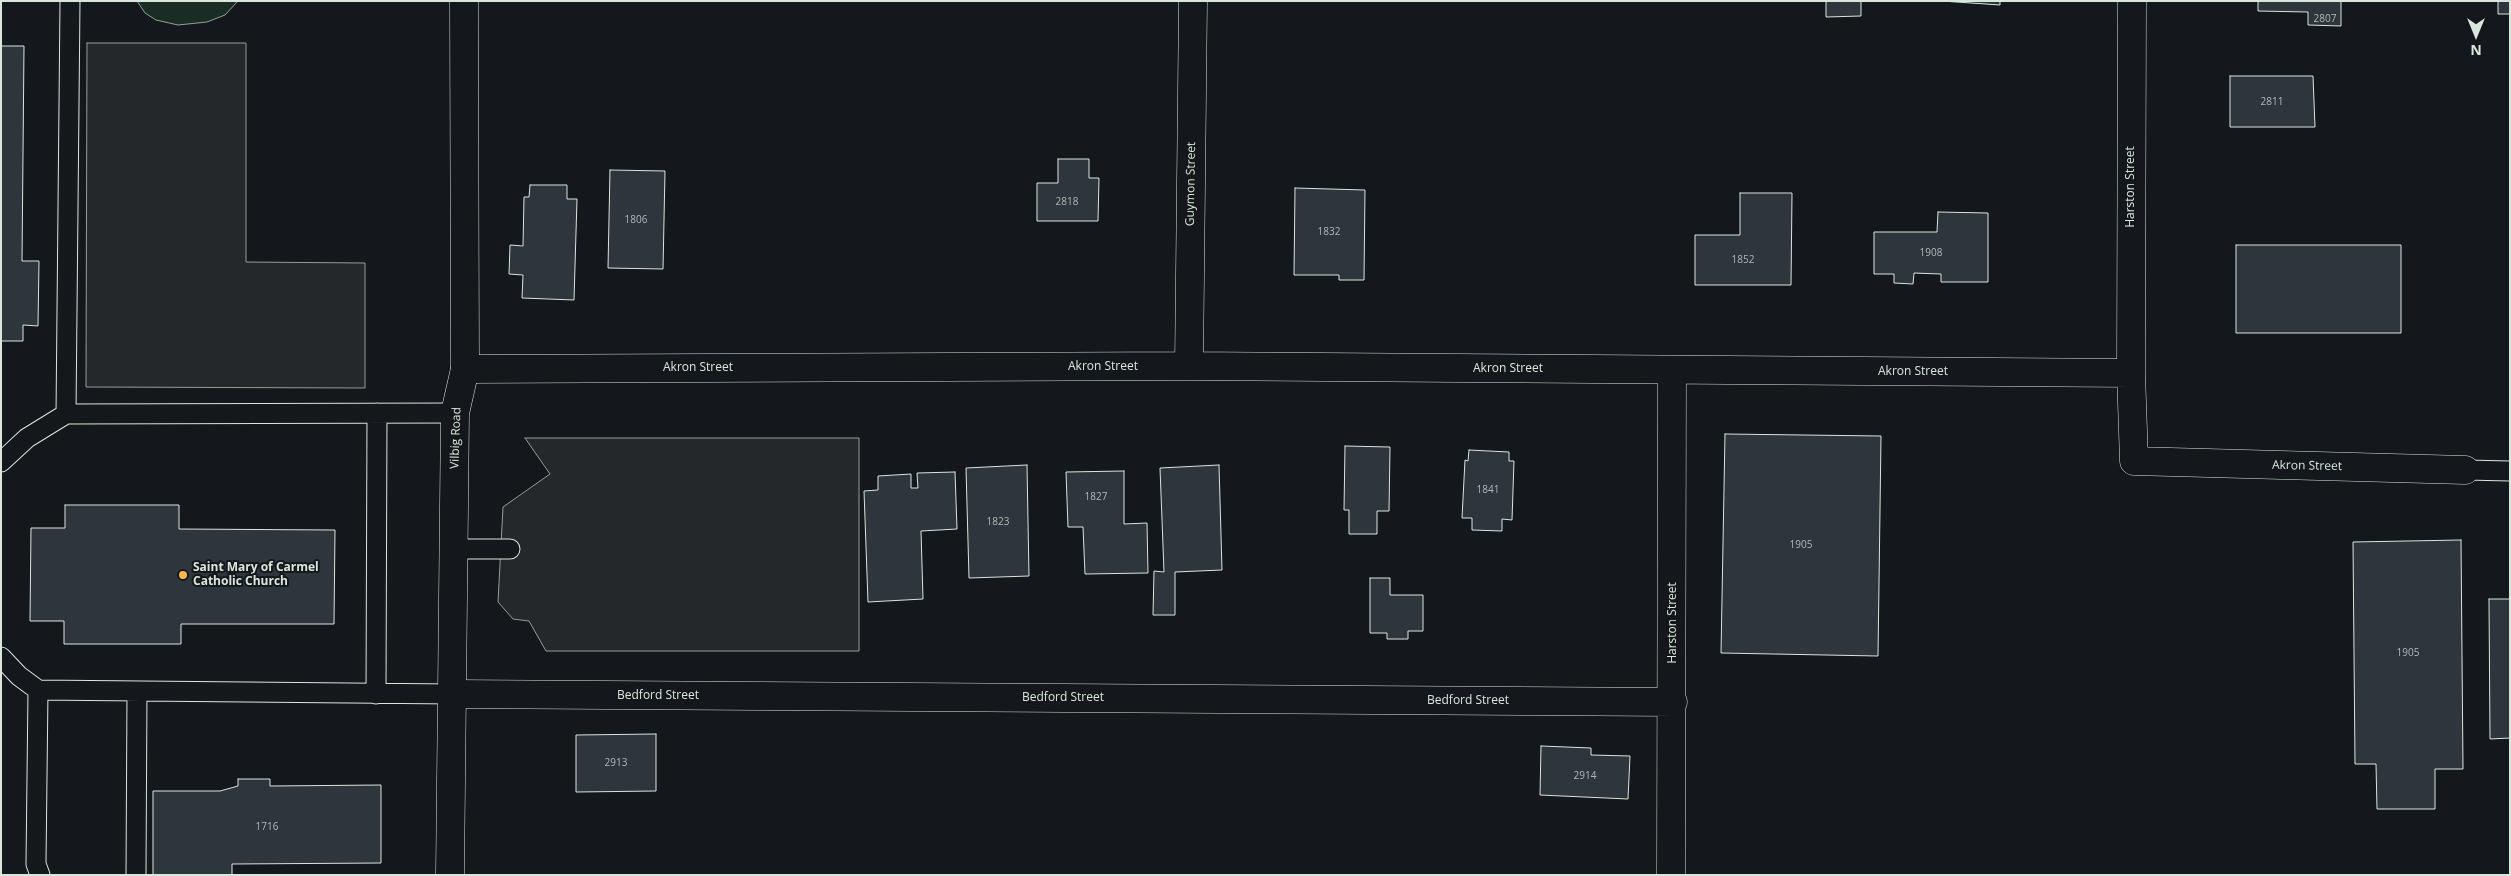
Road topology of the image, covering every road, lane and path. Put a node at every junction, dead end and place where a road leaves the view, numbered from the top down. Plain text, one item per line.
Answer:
1 (70, 1) edge
2 (464, 1) edge
3 (1193, 1) edge
4 (2132, 1) edge
5 (1189, 366) junction
6 (465, 369) junction
7 (1672, 370) junction
8 (2131, 372) junction
9 (66, 414) junction
10 (377, 414) junction
11 (455, 414) junction
12 (1, 462) edge
13 (2465, 470) joint
14 (2510, 471) edge
15 (454, 549) junction
16 (510, 549) dead end
17 (1, 657) edge
18 (38, 690) junction
19 (138, 692) junction
20 (376, 694) junction
21 (454, 694) junction
22 (1673, 702) junction
23 (40, 875) edge
24 (136, 875) edge
25 (450, 875) edge
26 (1671, 875) edge

1 - 9 lane
2 - 6 street, Vilbig Road
3 - 5 street, Guymon Street
4 - 8 street, Harston Street
5 - 6 street, Akron Street
5 - 7 street, Akron Street
6 - 11 street, Vilbig Road
7 - 8 street, Akron Street
7 - 22 street, Harston Street
8 - 13 street, Akron Street
9 - 10 lane
9 - 12 lane
10 - 11 lane
10 - 20 lane
11 - 15 street, Vilbig Road
13 - 14 lane
15 - 16 lane
15 - 21 street, Vilbig Road
17 - 18 lane
18 - 19 lane
18 - 23 lane
19 - 20 lane
19 - 24 lane
20 - 21 lane
21 - 22 street, Bedford Street
21 - 25 street, Vilbig Road
22 - 26 street, Harston Street

